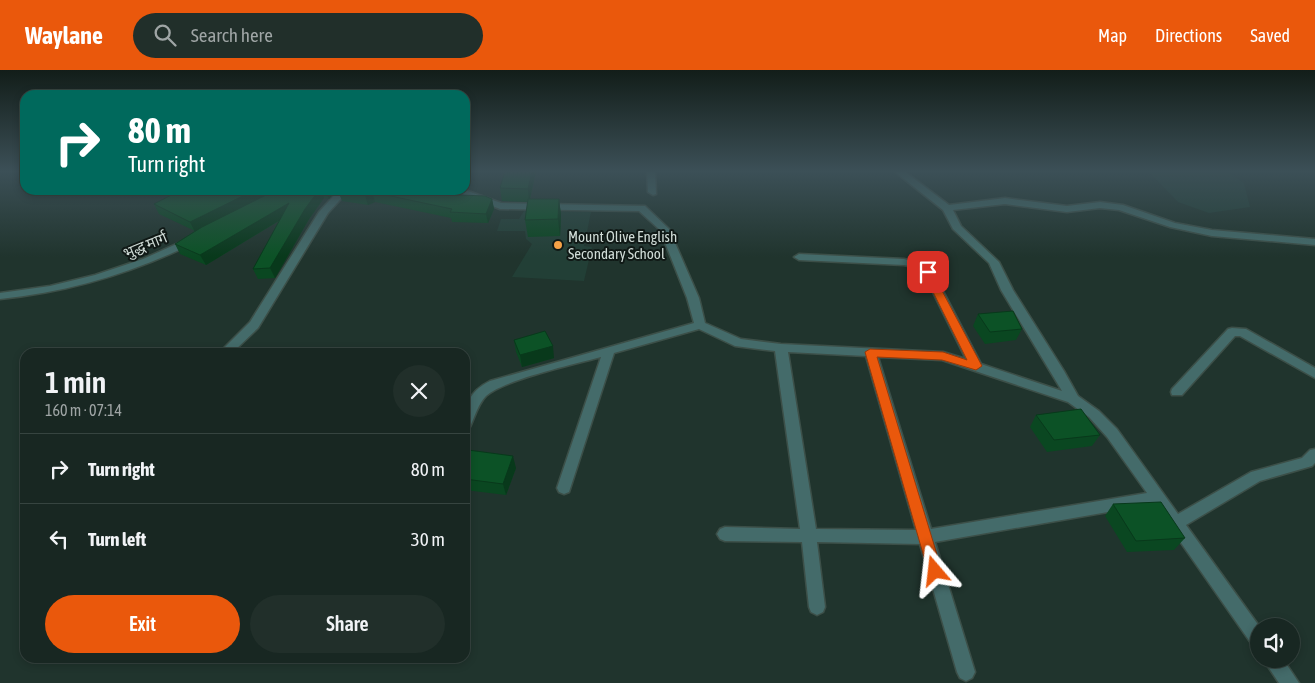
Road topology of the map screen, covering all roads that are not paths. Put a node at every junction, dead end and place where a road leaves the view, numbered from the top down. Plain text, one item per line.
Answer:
1 (335, 200) edge
2 (483, 200) edge
3 (936, 200) edge
4 (947, 208) junction
5 (204, 234) edge
6 (1315, 242) edge
7 (799, 258) dead end
8 (0, 296) edge
9 (700, 325) junction
10 (230, 348) edge
11 (781, 348) junction
12 (609, 351) junction
13 (870, 352) junction
14 (976, 366) junction
15 (1315, 374) edge
16 (1177, 392) dead end
17 (1073, 399) junction
18 (470, 410) edge
19 (1315, 454) edge
20 (564, 488) dead end
21 (1156, 498) junction
22 (1174, 524) junction
23 (725, 534) dead end
24 (809, 535) junction
25 (925, 537) junction
26 (817, 607) dead end
27 (1250, 628) edge
28 (1279, 668) edge
29 (966, 672) dead end
30 (1290, 683) edge

1 - 10 street
2 - 9 street
3 - 4 street
4 - 6 street
4 - 17 street
5 - 8 street, भुद्ध मार्ग
7 - 14 street
9 - 11 street
9 - 12 street
11 - 13 street
11 - 24 street
12 - 18 street
12 - 20 street
13 - 14 street
13 - 25 street
14 - 17 street
15 - 16 street
17 - 21 street
19 - 22 street
21 - 22 street
21 - 25 street
22 - 27 street
23 - 24 street
24 - 25 street
24 - 26 street
25 - 29 street
28 - 30 street

